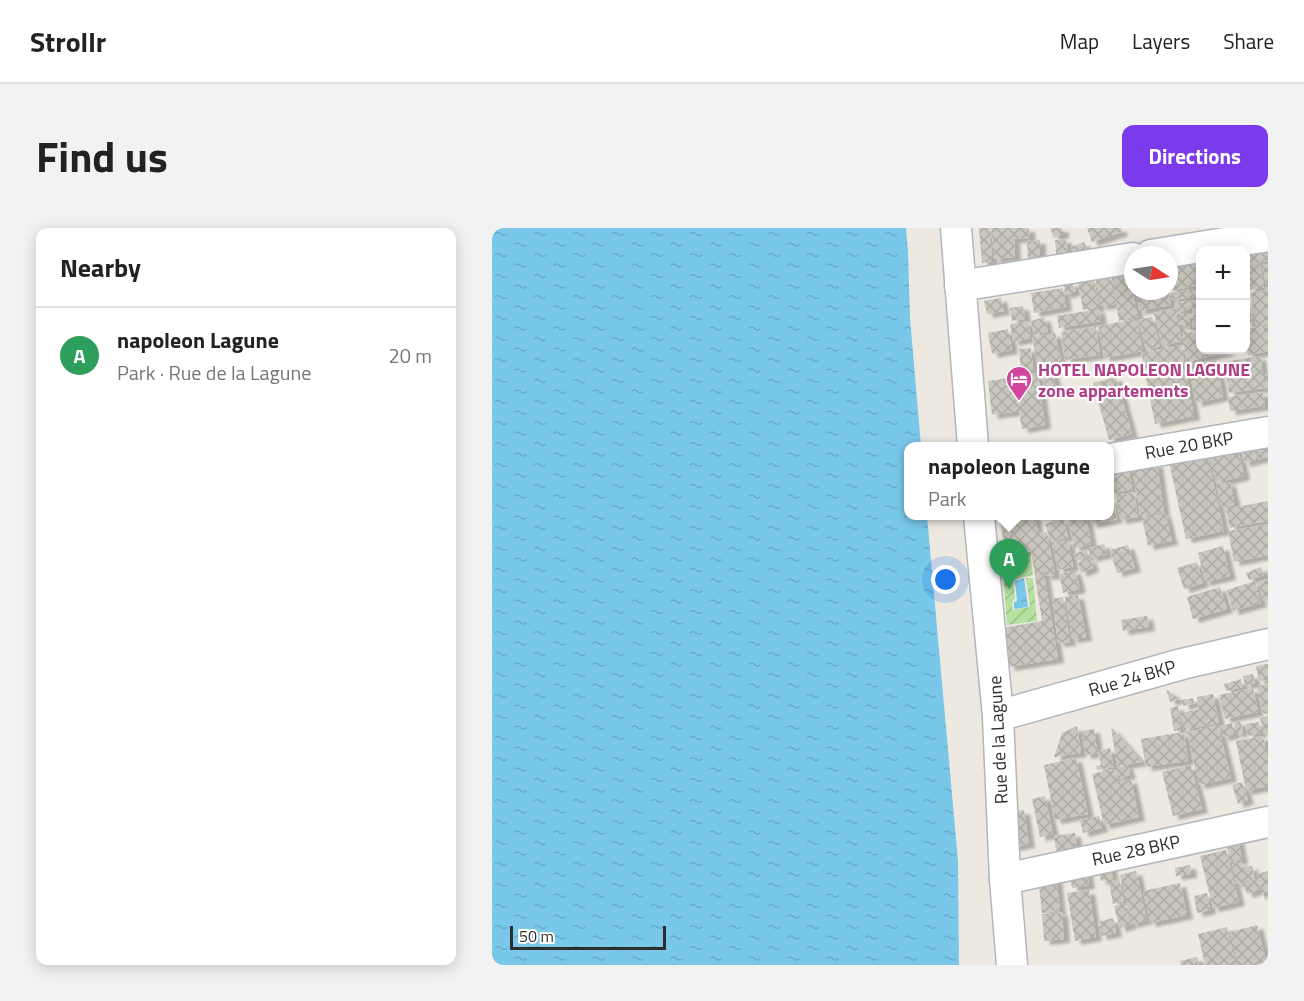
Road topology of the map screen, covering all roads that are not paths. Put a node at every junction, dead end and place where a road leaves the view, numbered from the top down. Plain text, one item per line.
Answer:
1 (956, 228) edge
2 (1268, 236) edge
3 (1178, 250) edge
4 (1124, 259) edge
5 (960, 286) junction
6 (1268, 432) edge
7 (973, 442) edge
8 (1114, 458) edge
9 (979, 520) edge
10 (1268, 644) edge
11 (998, 716) junction
12 (1268, 822) edge
13 (1005, 879) junction
14 (1012, 965) edge

1 - 5 street
2 - 3 street
4 - 5 street
5 - 7 street
6 - 8 street, Rue 20 BKP
9 - 11 street, Rue de la Lagune
10 - 11 street, Rue 24 BKP
11 - 13 street, Rue de la Lagune
12 - 13 street, Rue 28 BKP
13 - 14 street, Rue de la Lagune

